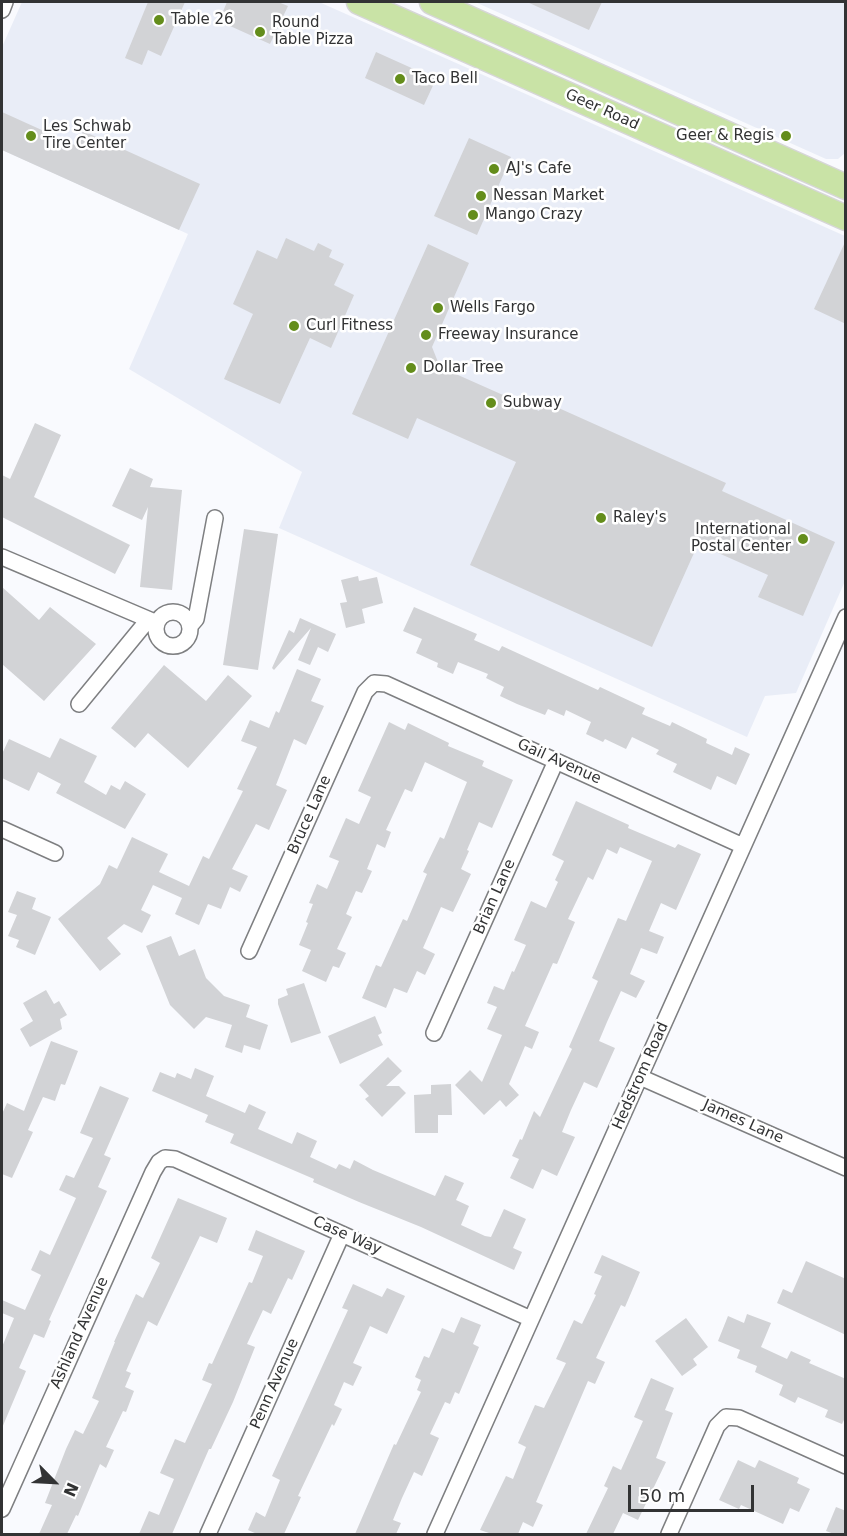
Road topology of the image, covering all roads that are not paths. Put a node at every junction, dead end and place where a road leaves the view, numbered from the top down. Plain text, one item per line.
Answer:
1 (5, 2) edge
2 (359, 2) edge
3 (432, 2) edge
4 (2, 10) edge
5 (846, 187) edge
6 (846, 191) edge
7 (840, 216) edge
8 (215, 518) dead end
9 (2, 557) edge
10 (846, 618) edge
11 (153, 622) junction
12 (190, 626) junction
13 (374, 683) joint
14 (79, 704) dead end
15 (556, 761) junction
16 (2, 829) edge
17 (743, 846) junction
18 (55, 853) dead end
19 (249, 951) dead end
20 (434, 1033) dead end
21 (640, 1077) junction
22 (162, 1160) joint
23 (846, 1168) edge
24 (342, 1234) junction
25 (531, 1319) junction
26 (846, 1466) edge
27 (2, 1509) edge
28 (208, 1534) edge
29 (435, 1534) edge
30 (669, 1534) edge

1 - 4 street
2 - 7 main road, Geer Road
3 - 5 main road, Geer Road
6 - 7 street
8 - 12 street
9 - 11 street
10 - 17 street, Hedstrom Road
11 - 12 street
11 - 12 street
11 - 14 street
13 - 15 street, Gail Avenue
13 - 19 street, Bruce Lane
15 - 17 street, Gail Avenue
15 - 20 street, Brian Lane
16 - 18 street
17 - 21 street, Hedstrom Road
21 - 23 street, James Lane
21 - 25 street, Hedstrom Road
22 - 24 street, Case Way
22 - 27 street, Ashland Avenue
24 - 25 street, Case Way
24 - 28 street, Penn Avenue
25 - 29 street, Hedstrom Road
26 - 30 street

